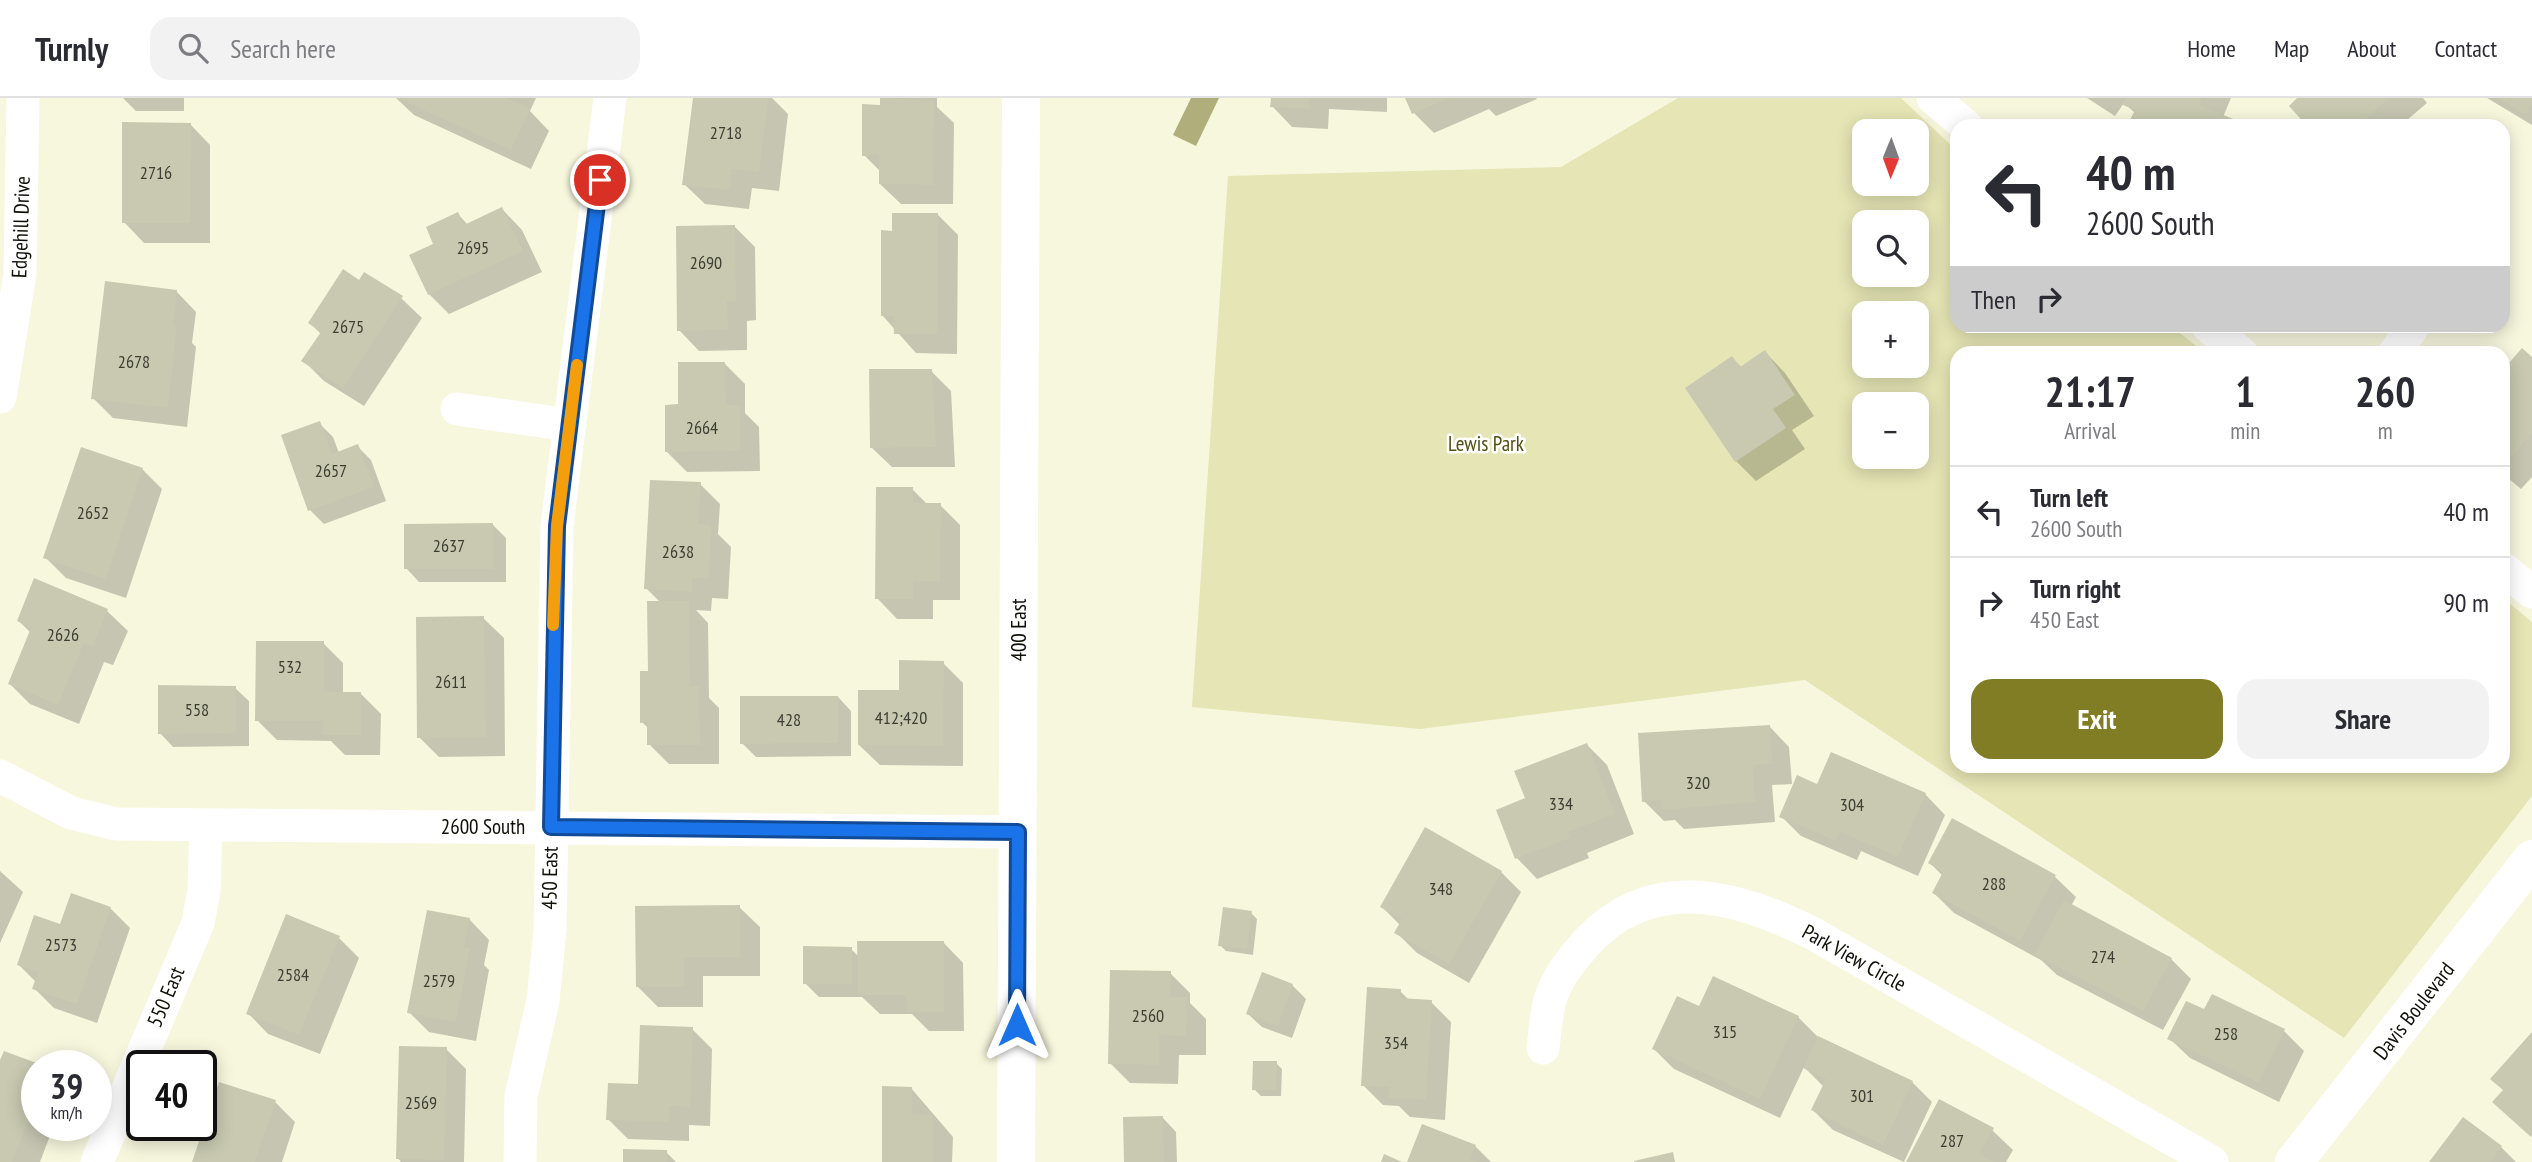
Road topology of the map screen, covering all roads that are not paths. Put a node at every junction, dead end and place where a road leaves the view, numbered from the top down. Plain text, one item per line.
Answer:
1 (23, 98) edge
2 (610, 98) edge
3 (1020, 98) edge
4 (1933, 98) edge
5 (1958, 119) edge
6 (8, 307) edge
7 (2216, 333) edge
8 (2232, 346) edge
9 (0, 397) edge
10 (457, 409) dead end
11 (570, 425) junction
12 (2510, 574) edge
13 (2532, 592) edge
14 (0, 776) edge
15 (206, 825) junction
16 (551, 827) junction
17 (1018, 832) junction
18 (2532, 859) edge
19 (1543, 1048) dead end
20 (97, 1162) edge
21 (520, 1162) edge
22 (1016, 1162) edge
23 (2212, 1162) edge
24 (2294, 1162) edge

1 - 6 street, Edgehill Drive
2 - 11 street, 450 East
3 - 17 street, 400 East
4 - 5 street
6 - 9 street, Edgehill Drive
7 - 8 street
10 - 11 street
11 - 16 street, 450 East
12 - 13 street
14 - 15 street, 2600 South
15 - 16 street, 2600 South
15 - 20 street, 550 East
16 - 17 street, 2600 South
16 - 21 street, 450 East
17 - 22 street, 400 East
18 - 24 street, Davis Boulevard
19 - 23 street, Park View Circle

